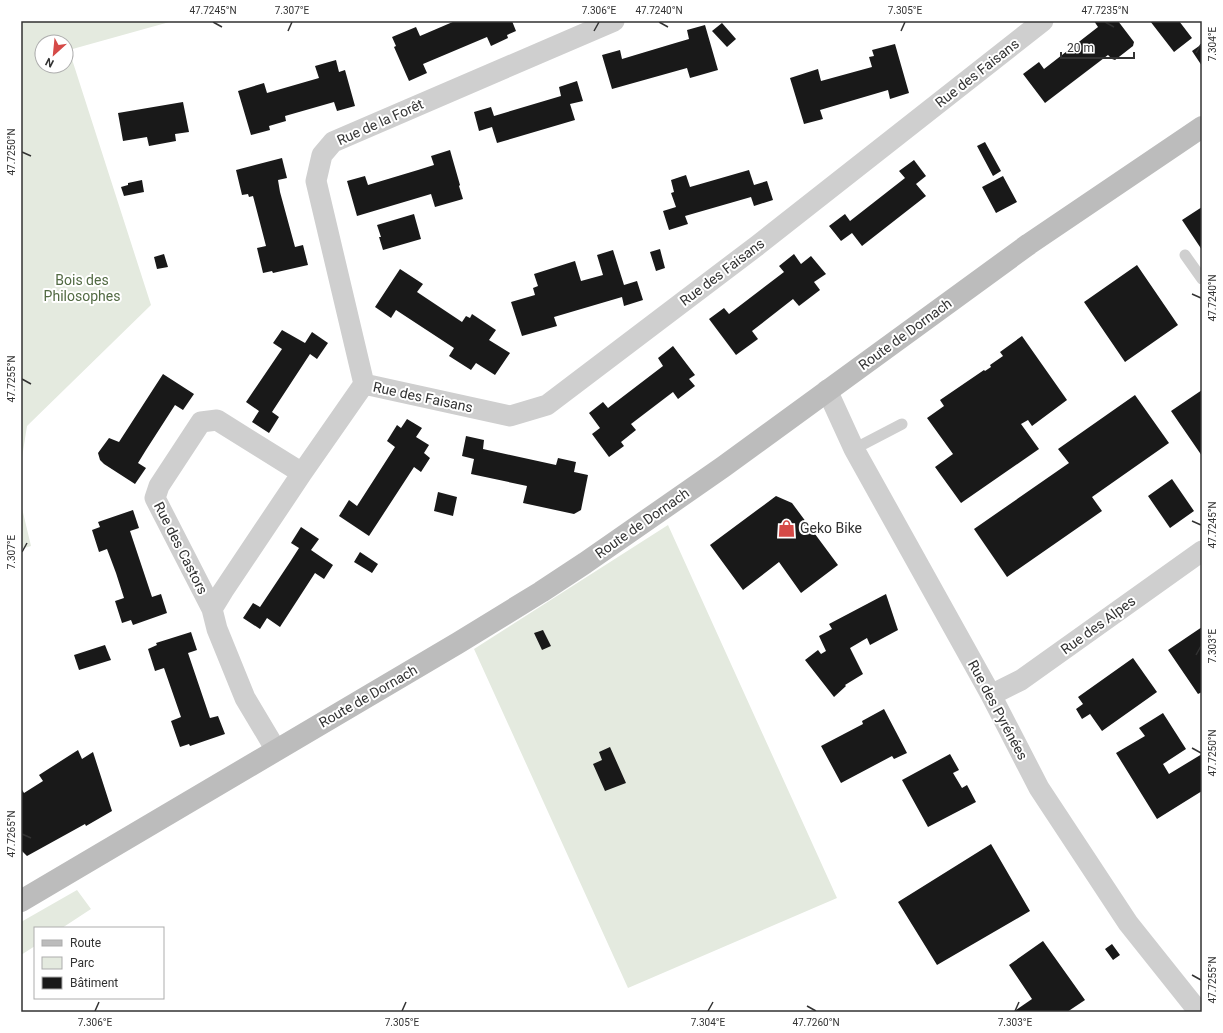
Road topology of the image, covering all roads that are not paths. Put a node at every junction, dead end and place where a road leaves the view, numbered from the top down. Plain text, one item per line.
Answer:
1 (614, 21) edge
2 (1043, 21) edge
3 (1202, 128) edge
4 (1185, 254) dead end
5 (1202, 279) edge
6 (364, 384) junction
7 (827, 390) junction
8 (902, 424) dead end
9 (854, 449) junction
10 (302, 473) junction
11 (1202, 551) edge
12 (212, 609) junction
13 (991, 695) junction
14 (276, 750) junction
15 (24, 895) edge
16 (1199, 1012) edge

1 - 6 street, Rue de la Forêt
2 - 6 street, Rue des Faisans
3 - 7 main road, Route de Dornach
4 - 5 lane
6 - 10 street, Rue des Castors
7 - 9 street, Rue des Pyrénées
7 - 14 main road, Route de Dornach
8 - 9 lane
9 - 13 street, Rue des Pyrénées
10 - 12 street, Rue des Castors
10 - 12 street, Rue des Castors
11 - 13 street, Rue des Alpes
12 - 14 street, Rue des Castors
13 - 16 street, Rue des Pyrénées
14 - 15 main road, Route de Dornach

